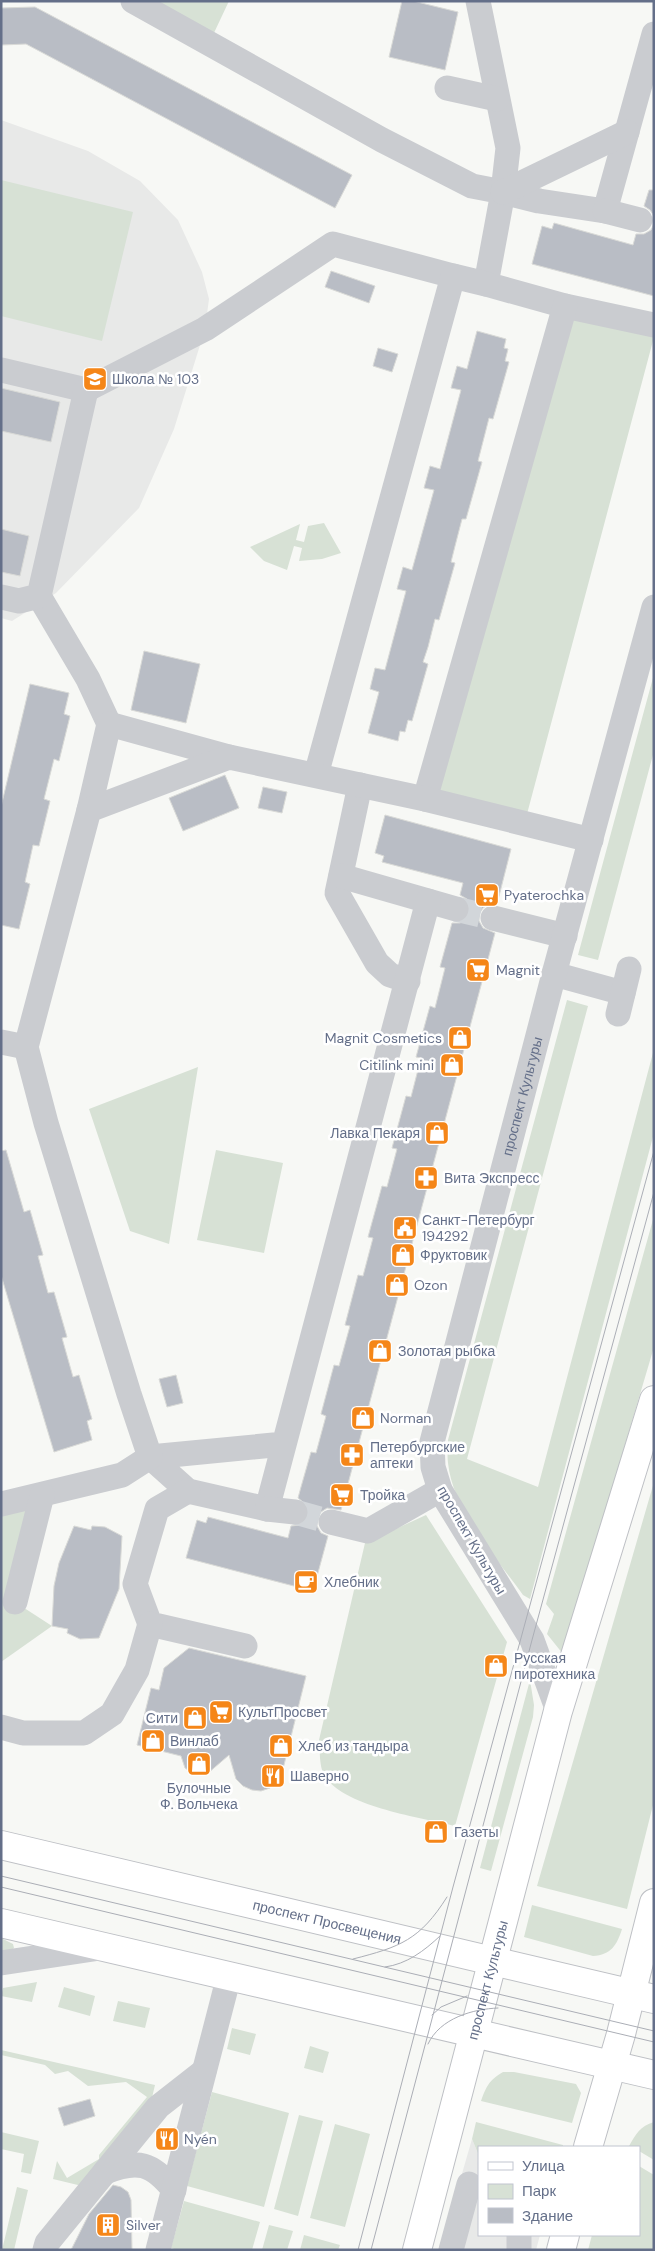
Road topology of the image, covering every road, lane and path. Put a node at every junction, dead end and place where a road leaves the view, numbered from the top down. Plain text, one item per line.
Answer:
1 (133, 1) edge
2 (478, 1) edge
3 (654, 34) edge
4 (447, 88) dead end
5 (497, 99) junction
6 (627, 132) junction
7 (503, 192) junction
8 (606, 211) junction
9 (640, 220) dead end
10 (453, 276) junction
11 (486, 284) junction
12 (565, 306) junction
13 (654, 325) edge
14 (1, 370) edge
15 (86, 390) junction
16 (39, 596) junction
17 (1, 597) edge
18 (654, 607) edge
19 (109, 724) junction
20 (229, 757) junction
21 (316, 775) junction
22 (360, 785) junction
23 (425, 799) junction
24 (89, 810) junction
25 (592, 840) junction
26 (341, 876) junction
27 (428, 901) junction
28 (456, 909) tunnel mouth
29 (493, 918) tunnel mouth
30 (565, 936) junction
31 (629, 969) dead end
32 (554, 974) junction
33 (408, 981) junction
34 (1, 1042) edge
35 (26, 1047) junction
36 (654, 1400) edge
37 (284, 1444) junction
38 (150, 1457) junction
39 (440, 1490) junction
40 (188, 1491) junction
41 (42, 1495) junction
42 (1, 1504) edge
43 (267, 1510) junction
44 (295, 1512) tunnel mouth
45 (331, 1522) tunnel mouth
46 (15, 1602) dead end
47 (150, 1624) junction
48 (244, 1646) dead end
49 (558, 1711) junction
50 (1, 1727) edge
51 (1, 1846) edge
52 (654, 1903) edge
53 (1, 1923) edge
54 (103, 1947) junction
55 (492, 1961) junction
56 (1, 1963) edge
57 (229, 1976) junction
58 (642, 1996) edge
59 (475, 2034) junction
60 (612, 2066) junction
61 (204, 2071) junction
62 (654, 2075) edge
63 (588, 2146) edge
64 (105, 2172) junction
65 (437, 2176) junction
66 (474, 2186) edge
67 (174, 2190) junction
68 (520, 2236) edge
69 (565, 2236) edge
70 (46, 2250) edge
71 (158, 2250) edge
72 (417, 2250) edge
73 (451, 2250) edge
74 (520, 2250) edge
75 (561, 2250) edge

1 - 7 street
2 - 5 street
3 - 6 street
4 - 5 street
5 - 7 street
6 - 7 street
6 - 8 street
7 - 8 street
7 - 11 street
8 - 9 street
10 - 11 street
10 - 15 street
10 - 21 street
11 - 12 street
12 - 13 street
12 - 23 street
14 - 15 street
15 - 16 street
16 - 17 street
16 - 19 street
18 - 25 street, проспект Культуры
19 - 20 street
19 - 24 street
20 - 21 street
20 - 24 street
21 - 22 street
22 - 23 street
22 - 26 street
23 - 25 street
24 - 35 street
25 - 30 street, проспект Культуры
26 - 27 street
26 - 33 street
27 - 28 street
27 - 33 street
29 - 30 street
30 - 32 street, проспект Культуры
31 - 32 street
32 - 39 street, проспект Культуры
33 - 37 street
34 - 35 street
35 - 38 street
36 - 49 main road, проспект Культуры
37 - 38 street
37 - 43 street
38 - 40 street
38 - 41 street
39 - 45 street
39 - 49 street, проспект Культуры
40 - 43 street
40 - 47 street
41 - 42 street
41 - 46 street
43 - 44 street
47 - 48 street
47 - 50 street
49 - 55 main road, проспект Культуры
51 - 55 main road, проспект Просвещения
52 - 58 main road
53 - 54 main road
54 - 56 street
54 - 57 main road
55 - 58 main road, проспект Просвещения
55 - 59 main road, проспект Культуры
57 - 59 main road
57 - 61 street
58 - 60 main road
59 - 60 main road
59 - 65 main road, проспект Культуры
60 - 62 main road
60 - 63 main road
61 - 64 street
61 - 67 street
64 - 67 street
64 - 70 street
65 - 66 street
65 - 72 main road, проспект Культуры
66 - 73 street
67 - 71 street
68 - 74 street
69 - 75 main road

